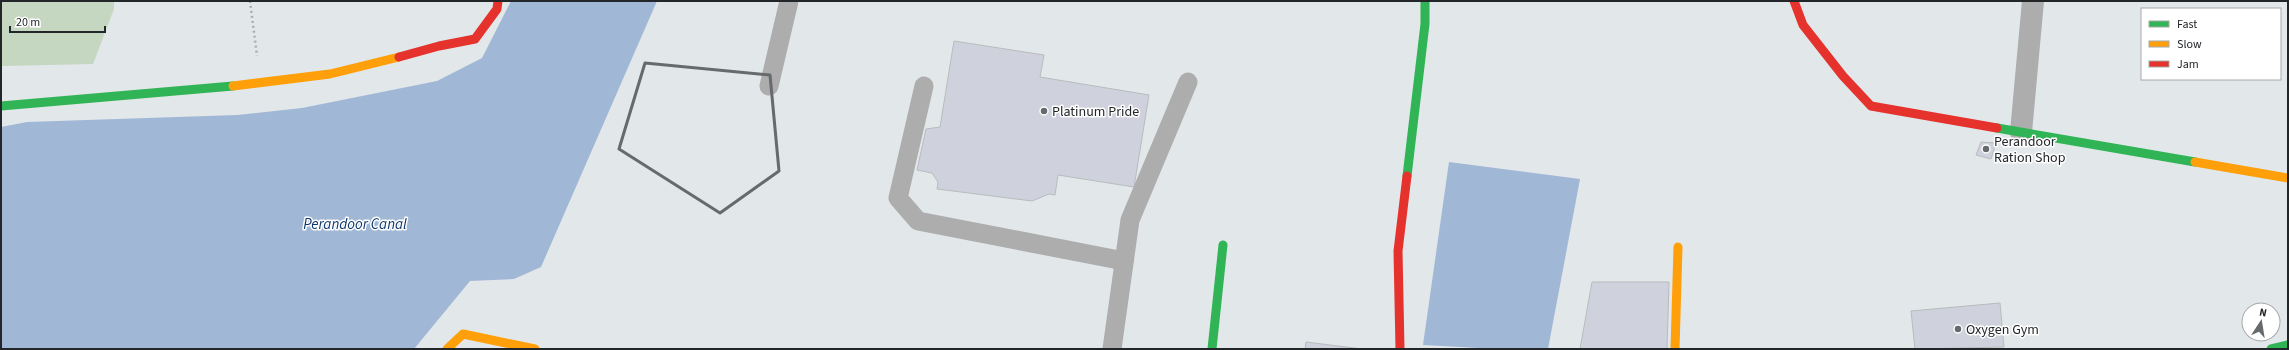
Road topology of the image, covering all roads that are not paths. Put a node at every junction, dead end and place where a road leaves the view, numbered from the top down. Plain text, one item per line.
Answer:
1 (498, 1) edge
2 (789, 1) edge
3 (1425, 1) edge
4 (1794, 1) edge
5 (2033, 1) edge
6 (1188, 82) dead end
7 (769, 86) dead end
8 (924, 86) dead end
9 (1, 106) edge
10 (2021, 132) junction
11 (2288, 178) edge
12 (1223, 245) dead end
13 (1678, 247) dead end
14 (1124, 261) junction
15 (2288, 345) edge
16 (447, 349) edge
17 (535, 349) edge
18 (1112, 349) edge
19 (1212, 349) edge
20 (1400, 349) edge
21 (1675, 349) edge
22 (2271, 349) edge

1 - 9 street
2 - 7 lane
3 - 20 street
4 - 10 street
5 - 10 street
6 - 14 lane
8 - 14 lane
10 - 11 street
12 - 19 street
13 - 21 street
14 - 18 lane
15 - 22 street
16 - 17 street

